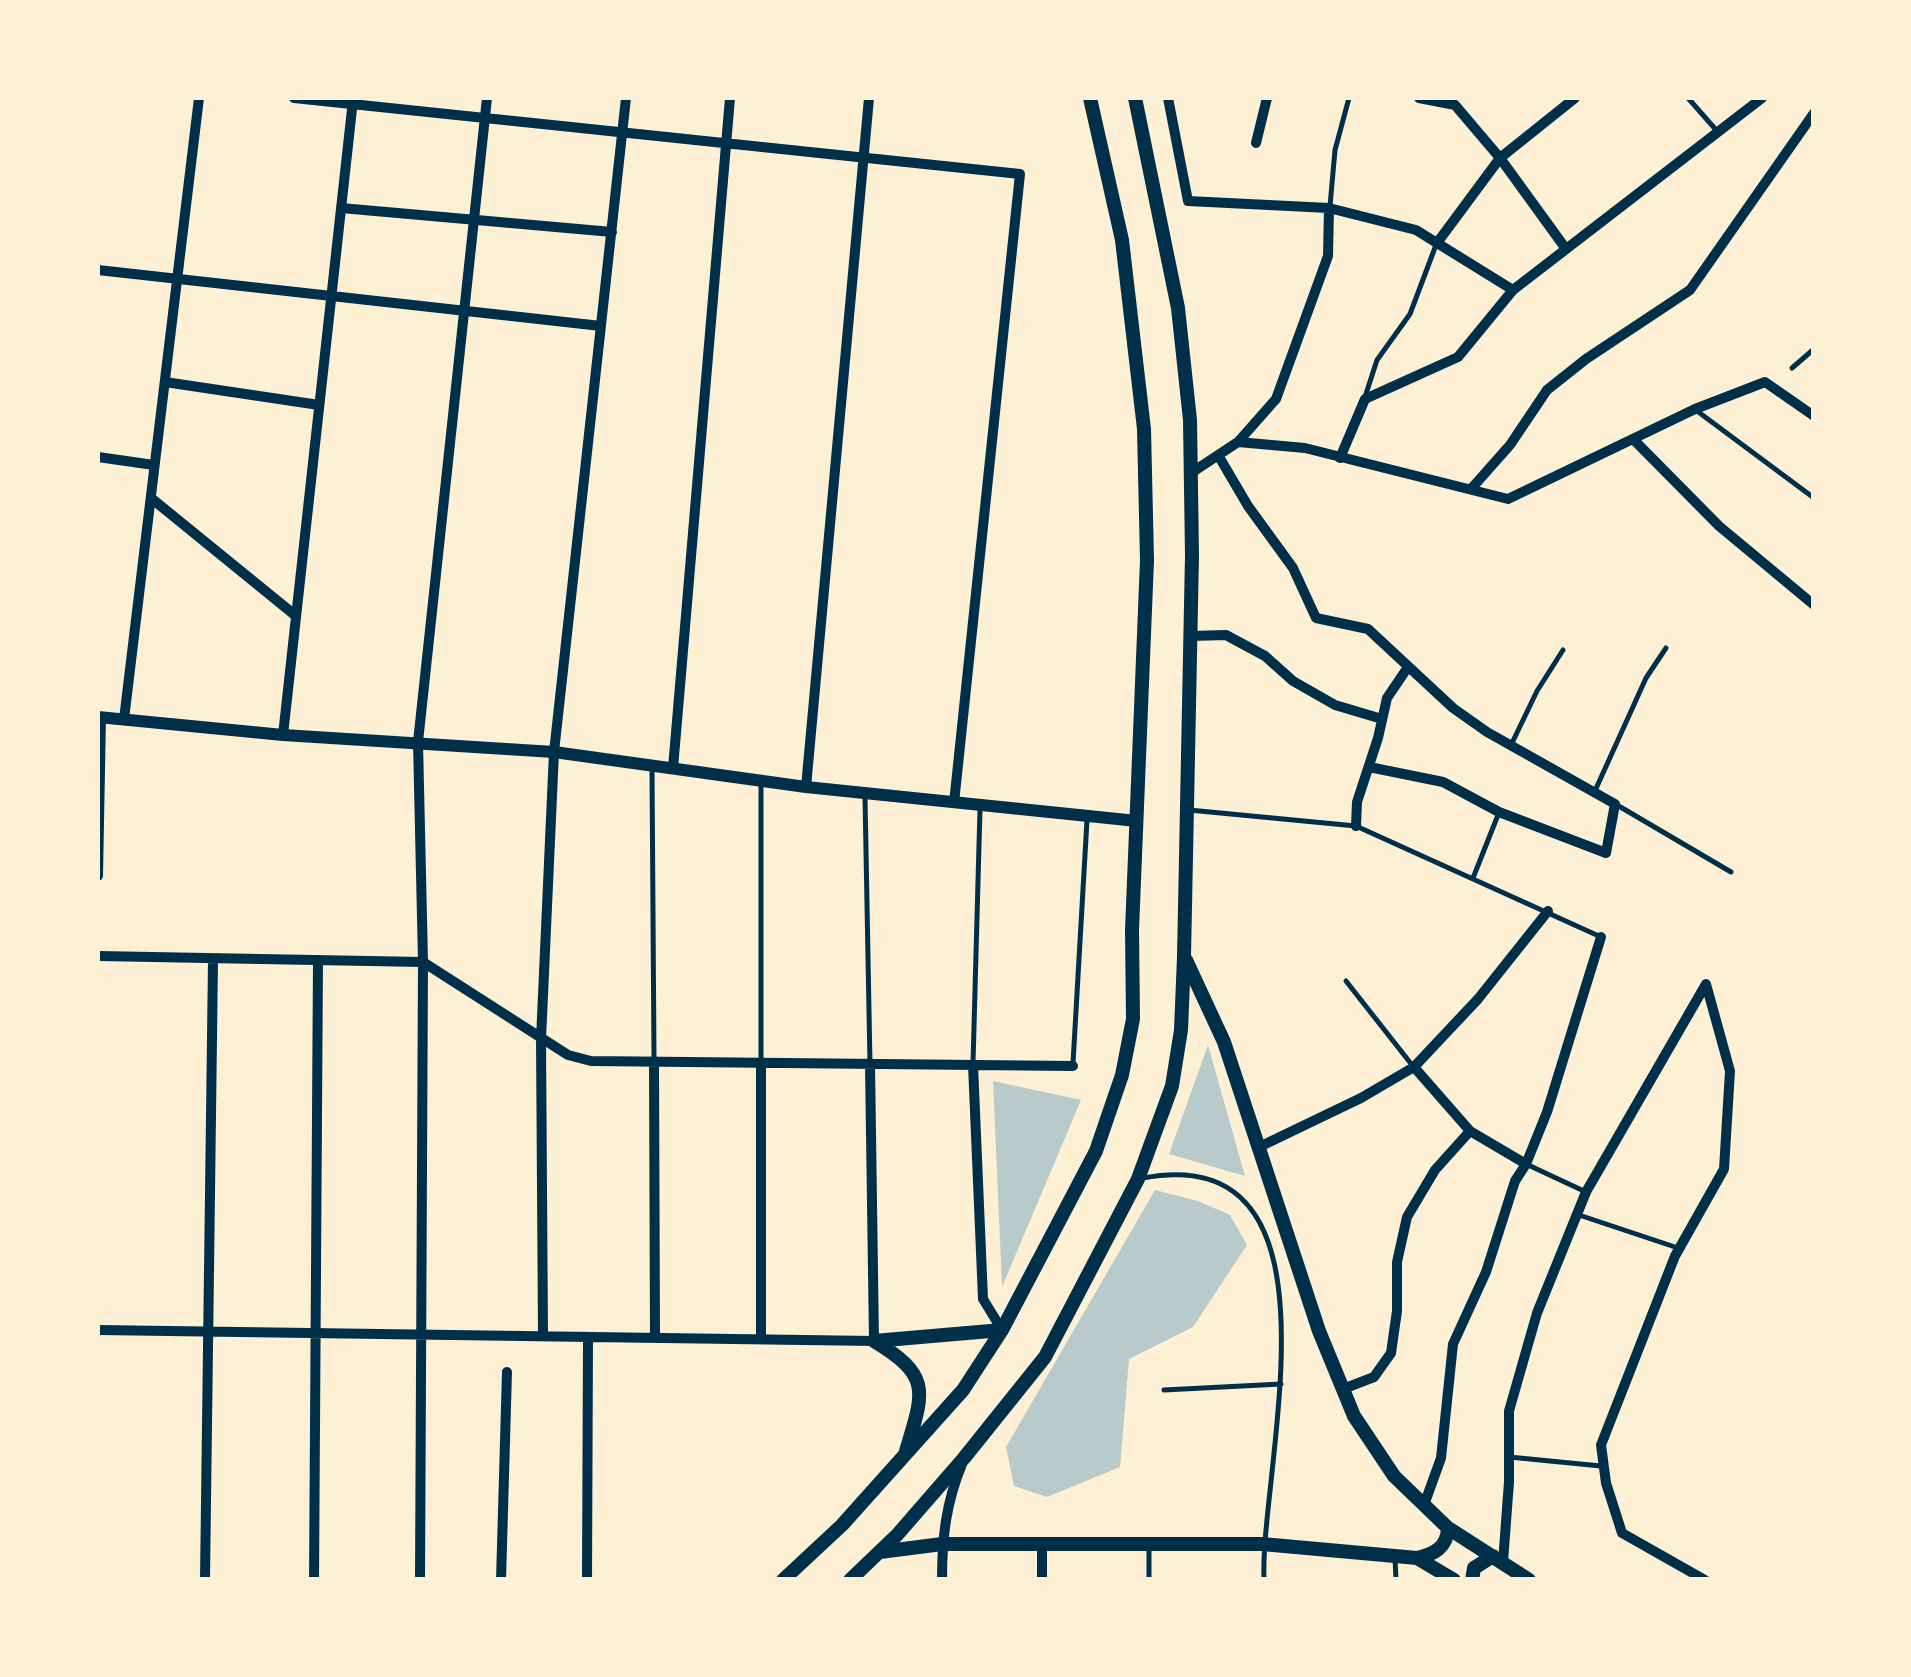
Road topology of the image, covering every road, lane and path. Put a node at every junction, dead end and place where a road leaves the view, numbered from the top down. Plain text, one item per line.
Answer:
1 (199, 98) edge
2 (294, 98) edge
3 (487, 98) edge
4 (626, 98) edge
5 (730, 98) edge
6 (869, 98) edge
7 (1090, 98) edge
8 (1134, 98) edge
9 (1168, 98) edge
10 (1267, 98) edge
11 (1349, 98) edge
12 (1419, 98) edge
13 (1576, 98) edge
14 (1688, 98) edge
15 (1762, 98) edge
16 (353, 101) edge
17 (1458, 101) edge
18 (1814, 113) edge
19 (485, 118) junction
20 (622, 132) junction
21 (1717, 132) junction
22 (1256, 143) dead end
23 (726, 144) junction
24 (863, 158) junction
25 (1500, 158) junction
26 (341, 208) junction
27 (1330, 208) junction
28 (475, 219) junction
29 (612, 232) junction
30 (1437, 242) junction
31 (1566, 249) junction
32 (98, 270) edge
33 (177, 279) junction
34 (1513, 290) junction
35 (331, 296) junction
36 (466, 312) junction
37 (601, 326) junction
38 (1814, 349) edge
39 (1792, 368) dead end
40 (165, 382) junction
41 (1365, 399) junction
42 (319, 405) junction
43 (1695, 409) junction
44 (1814, 416) edge
45 (1633, 438) junction
46 (1238, 442) junction
47 (1218, 455) junction
48 (98, 457) edge
49 (1340, 458) junction
50 (154, 465) junction
51 (1191, 473) junction
52 (1471, 490) junction
53 (151, 498) junction
54 (1814, 498) edge
55 (1814, 605) edge
56 (296, 616) junction
57 (1190, 636) junction
58 (1666, 648) dead end
59 (1563, 650) dead end
60 (1408, 667) junction
61 (99, 717) edge
62 (124, 719) junction
63 (1382, 719) junction
64 (283, 735) junction
65 (418, 742) junction
66 (1511, 745) junction
67 (554, 752) junction
68 (652, 765) junction
69 (1369, 766) junction
70 (672, 768) junction
71 (761, 781) junction
72 (806, 787) junction
73 (866, 794) junction
74 (1594, 794) junction
75 (954, 804) junction
76 (1615, 804) junction
77 (980, 806) junction
78 (1186, 810) junction
79 (1499, 812) junction
80 (1087, 816) junction
81 (1136, 822) junction
82 (1356, 826) junction
83 (1731, 872) dead end
84 (98, 876) edge
85 (1472, 878) junction
86 (1548, 911) junction
87 (1602, 936) joint
88 (98, 956) edge
89 (1184, 957) junction
90 (213, 960) junction
91 (318, 960) junction
92 (423, 962) junction
93 (1346, 981) dead end
94 (541, 1039) junction
95 (654, 1062) junction
96 (761, 1062) junction
97 (870, 1064) junction
98 (973, 1065) junction
99 (1073, 1066) joint
100 (1414, 1067) junction
101 (1470, 1131) junction
102 (1257, 1148) junction
103 (1526, 1164) junction
104 (1138, 1179) junction
105 (1586, 1192) junction
106 (1576, 1214) junction
107 (1679, 1248) junction
108 (98, 1330) edge
109 (1002, 1330) junction
110 (208, 1332) junction
111 (315, 1333) junction
112 (421, 1334) junction
113 (543, 1336) junction
114 (588, 1337) junction
115 (655, 1338) junction
116 (761, 1339) junction
117 (874, 1341) junction
118 (508, 1372) dead end
119 (1281, 1384) junction
120 (1343, 1389) junction
121 (1164, 1390) dead end
122 (1509, 1457) junction
123 (904, 1458) junction
124 (964, 1458) junction
125 (1604, 1466) junction
126 (1424, 1504) junction
127 (1448, 1528) junction
128 (942, 1544) junction
129 (1262, 1544) junction
130 (1042, 1546) junction
131 (1149, 1546) junction
132 (879, 1552) junction
133 (1394, 1554) junction
134 (1417, 1558) junction
135 (1498, 1559) junction
136 (205, 1580) edge
137 (314, 1580) edge
138 (420, 1580) edge
139 (500, 1580) edge
140 (587, 1580) edge
141 (783, 1580) edge
142 (850, 1580) edge
143 (942, 1580) edge
144 (1042, 1580) edge
145 (1149, 1580) edge
146 (1264, 1580) edge
147 (1396, 1580) edge
148 (1454, 1580) edge
149 (1472, 1580) edge
150 (1528, 1580) edge
151 (1705, 1580) edge

1 - 33 street
2 - 16 street
3 - 19 street
4 - 20 street
5 - 23 street
6 - 24 street
7 - 81 main road
8 - 51 main road
9 - 27 street
10 - 22 street
11 - 27 lane
12 - 17 street
13 - 25 street
14 - 21 lane
15 - 21 street
16 - 19 street
16 - 26 street
17 - 25 street
18 - 52 street
19 - 20 street
19 - 28 street
20 - 23 street
20 - 29 street
21 - 31 street
23 - 24 street
23 - 70 street
24 - 72 street
24 - 75 street
25 - 30 street
25 - 31 street
26 - 28 street
26 - 35 street
27 - 30 street
27 - 46 street
28 - 29 street
28 - 36 street
29 - 37 street
30 - 34 street
30 - 41 lane
31 - 34 street
32 - 33 street
33 - 35 street
33 - 40 street
34 - 41 street
35 - 36 street
35 - 42 street
36 - 37 street
36 - 65 street
37 - 67 street
38 - 39 lane
40 - 42 street
40 - 50 street
41 - 49 street
42 - 56 street
43 - 44 street
43 - 45 street
43 - 54 lane
45 - 52 street
45 - 55 street
46 - 47 street
46 - 49 street
47 - 51 street
47 - 60 street
48 - 50 street
49 - 52 street
50 - 53 street
51 - 57 main road
53 - 56 street
53 - 62 street
56 - 64 street
57 - 63 street
57 - 78 main road
58 - 74 lane
59 - 66 lane
60 - 63 street
60 - 66 street
61 - 62 street
61 - 84 street
62 - 64 street
63 - 69 street
64 - 65 street
65 - 67 street
65 - 92 street
66 - 74 street
67 - 68 street
67 - 94 street
68 - 70 street
68 - 95 lane
69 - 79 street
69 - 82 street
70 - 71 street
71 - 72 street
71 - 96 lane
72 - 73 street
73 - 75 street
73 - 97 lane
74 - 76 street
75 - 77 street
76 - 79 street
76 - 83 lane
77 - 80 street
77 - 98 lane
78 - 82 lane
78 - 89 main road
79 - 85 lane
80 - 81 street
80 - 99 lane
81 - 109 main road
82 - 85 lane
85 - 86 lane
86 - 87 lane
86 - 100 street
87 - 103 street
88 - 90 street
89 - 102 main road
89 - 104 main road
90 - 91 street
90 - 110 street
91 - 92 street
91 - 111 street
92 - 94 street
92 - 112 street
93 - 100 lane
94 - 95 street
94 - 113 street
95 - 96 street
95 - 115 street
96 - 97 street
96 - 116 street
97 - 98 street
97 - 117 street
98 - 99 street
98 - 109 street
100 - 101 street
100 - 102 street
101 - 103 street
101 - 120 street
102 - 120 main road
103 - 105 lane
103 - 126 street
104 - 119 lane
104 - 124 main road
105 - 106 street
105 - 107 street
106 - 107 lane
106 - 122 street
107 - 125 street
108 - 110 street
109 - 117 main road
109 - 123 main road
110 - 111 street
110 - 136 street
111 - 112 street
111 - 137 street
112 - 113 street
112 - 138 street
113 - 114 street
114 - 115 street
114 - 140 street
115 - 116 street
116 - 117 street
117 - 123 main road
118 - 139 street
119 - 121 lane
119 - 129 lane
120 - 126 main road
122 - 125 lane
122 - 135 street
123 - 141 main road
124 - 128 street
124 - 132 main road
125 - 151 street
126 - 127 main road
127 - 134 main road
127 - 135 main road
128 - 130 main road
128 - 132 main road
128 - 143 street
129 - 131 main road
129 - 133 main road
129 - 146 lane
130 - 131 main road
130 - 144 street
131 - 145 lane
132 - 142 main road
133 - 134 main road
133 - 147 lane
134 - 148 main road
135 - 149 main road
135 - 150 main road

